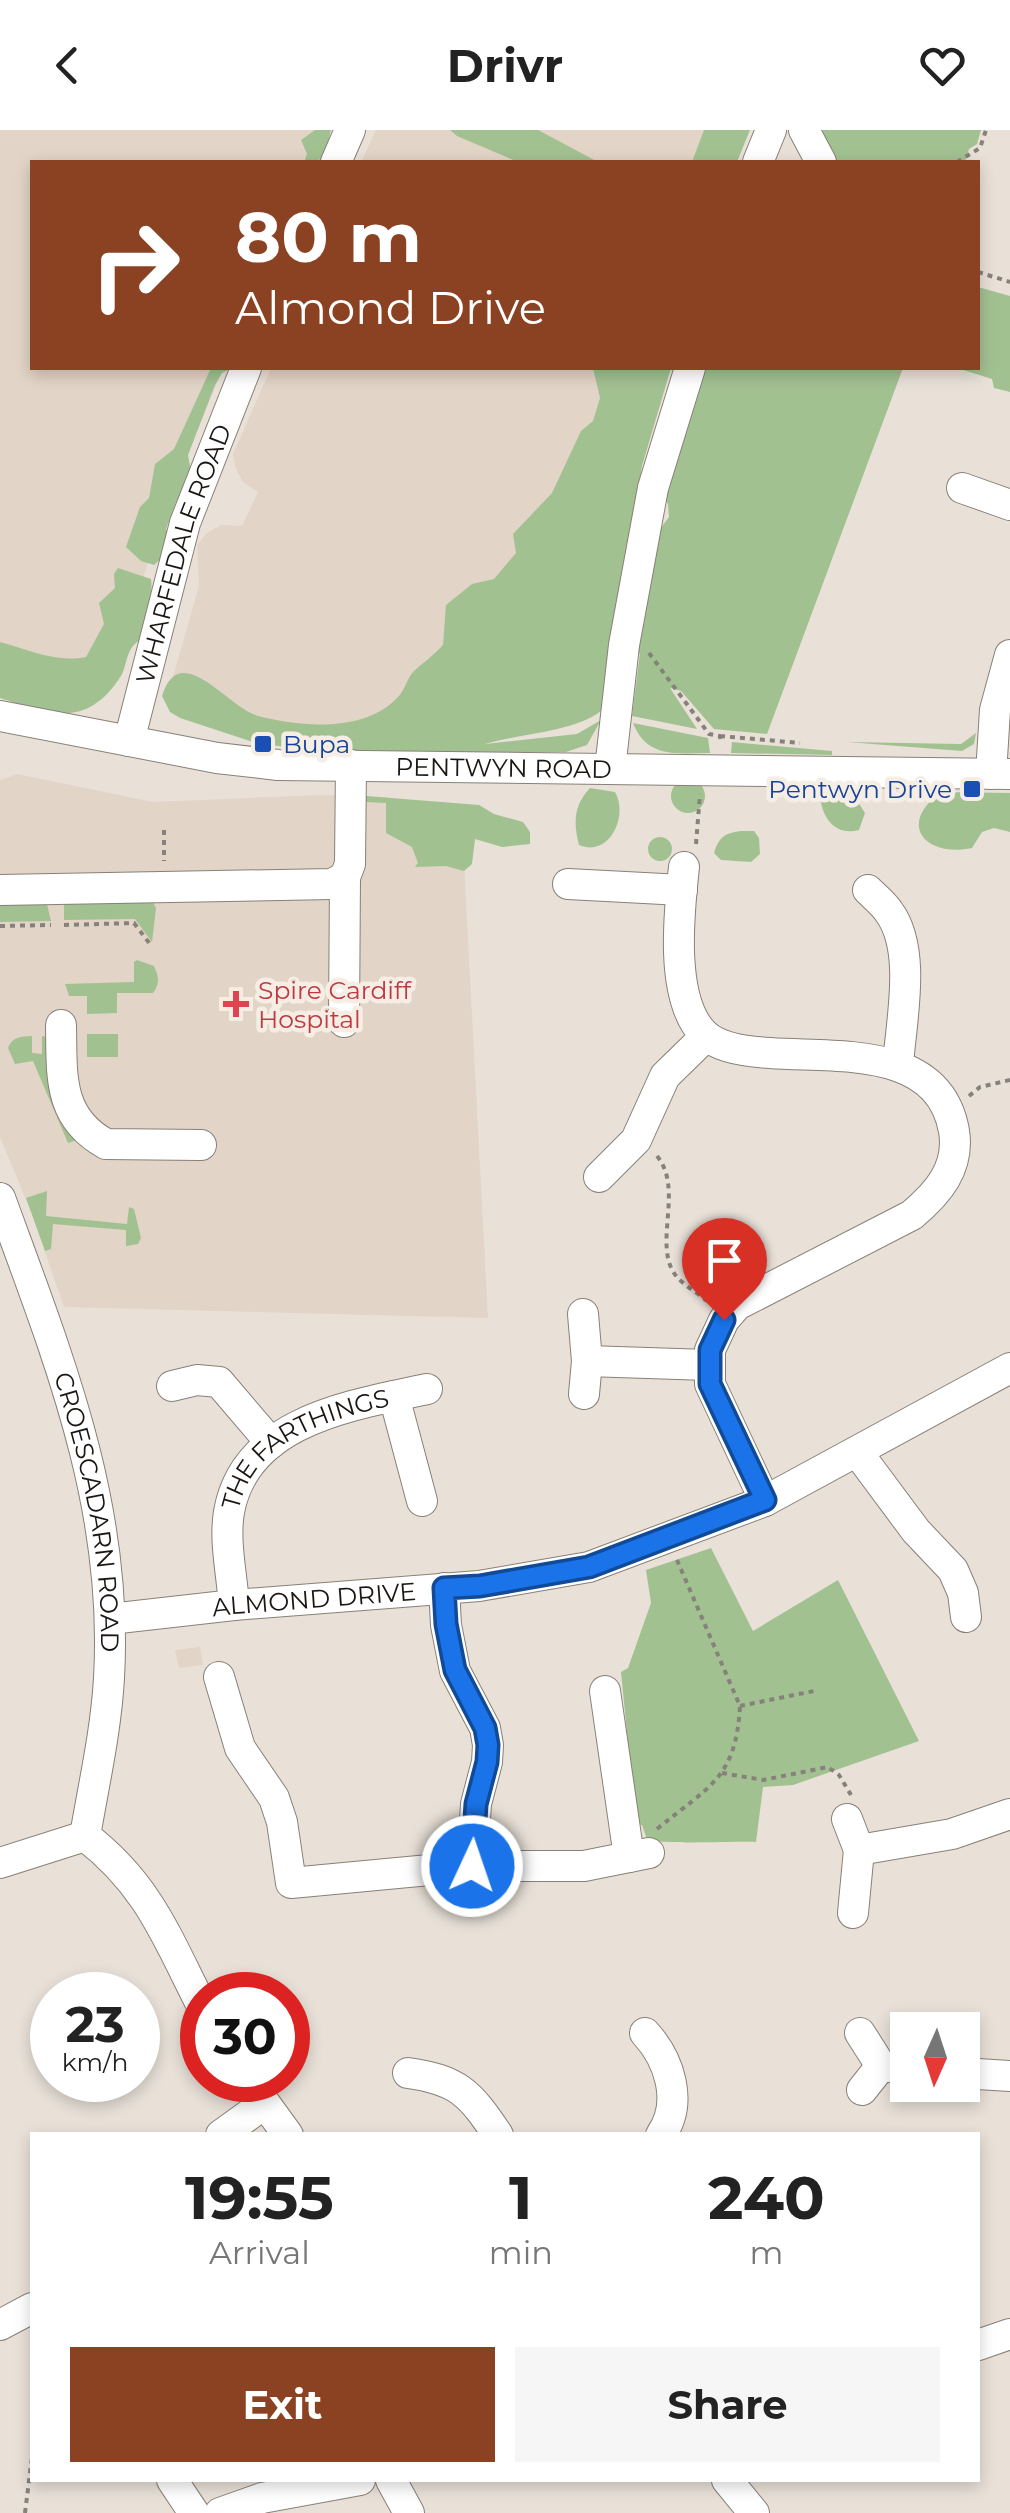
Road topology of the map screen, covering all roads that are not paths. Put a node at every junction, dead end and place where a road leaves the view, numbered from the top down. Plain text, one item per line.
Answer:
1 (350, 130) edge
2 (771, 130) edge
3 (804, 130) edge
4 (337, 160) edge
5 (759, 160) edge
6 (820, 160) edge
7 (245, 370) edge
8 (689, 370) edge
9 (962, 488) dead end
10 (1010, 505) edge
11 (1010, 655) edge
12 (0, 716) edge
13 (129, 742) junction
14 (351, 765) junction
15 (610, 770) junction
16 (1001, 774) edge
17 (344, 878) junction
18 (568, 884) dead end
19 (0, 890) edge
20 (868, 890) dead end
21 (344, 1022) dead end
22 (61, 1025) dead end
23 (706, 1036) junction
24 (898, 1066) junction
25 (201, 1145) dead end
26 (599, 1177) dead end
27 (0, 1198) edge
28 (584, 1314) dead end
29 (587, 1361) junction
30 (708, 1365) junction
31 (1010, 1368) edge
32 (172, 1386) dead end
33 (427, 1389) dead end
34 (584, 1394) dead end
35 (394, 1396) junction
36 (271, 1442) junction
37 (858, 1453) junction
38 (765, 1500) junction
39 (422, 1501) dead end
40 (444, 1588) junction
41 (234, 1605) junction
42 (966, 1618) dead end
43 (110, 1619) junction
44 (218, 1676) dead end
45 (605, 1691) dead end
46 (1010, 1814) edge
47 (847, 1819) road end
48 (86, 1836) junction
49 (859, 1850) junction
50 (0, 1862) edge
51 (472, 1866) junction
52 (854, 1913) dead end
53 (184, 1972) edge
54 (860, 2033) dead end
55 (664, 2041) dead end
56 (408, 2073) dead end
57 (980, 2074) edge
58 (884, 2075) edge
59 (1010, 2076) edge
60 (248, 2102) edge
61 (263, 2102) edge
62 (223, 2132) edge
63 (286, 2132) edge
64 (496, 2132) edge
65 (662, 2132) edge
66 (1010, 2334) edge
67 (980, 2344) edge
68 (173, 2482) edge
69 (349, 2482) edge
70 (391, 2482) edge
71 (732, 2482) edge
72 (194, 2513) edge
73 (220, 2513) edge
74 (409, 2513) edge
75 (754, 2513) edge

1 - 4 street
2 - 5 street
3 - 6 street
7 - 13 street, WHARFEDALE ROAD
8 - 15 street
9 - 10 street
11 - 16 street
12 - 13 street, PENTWYN ROAD
13 - 14 street, PENTWYN ROAD
14 - 15 street, PENTWYN ROAD
14 - 17 street
15 - 16 street, PENTWYN ROAD
17 - 19 street
17 - 21 street
18 - 23 street
20 - 24 street
22 - 25 street
23 - 24 street
23 - 26 street
24 - 30 street
27 - 43 street, CROESCADARN ROAD
28 - 29 street
29 - 30 street
29 - 34 street
30 - 38 street
31 - 37 street, ALMOND DRIVE
32 - 36 street
33 - 35 street, THE FARTHINGS
35 - 36 street, THE FARTHINGS
35 - 39 street
36 - 41 street, THE FARTHINGS
37 - 38 street, ALMOND DRIVE
37 - 42 street
38 - 40 street, ALMOND DRIVE
40 - 41 street, ALMOND DRIVE
40 - 51 street
41 - 43 street, ALMOND DRIVE
43 - 48 street, CROESCADARN ROAD
44 - 51 street
45 - 51 street
46 - 49 street
47 - 49 street
48 - 50 street
48 - 53 street
49 - 52 street
54 - 58 street
55 - 65 street
56 - 64 street
57 - 59 street
60 - 62 street
61 - 63 street
66 - 67 street
68 - 72 street
69 - 73 street
70 - 74 street
71 - 75 street

